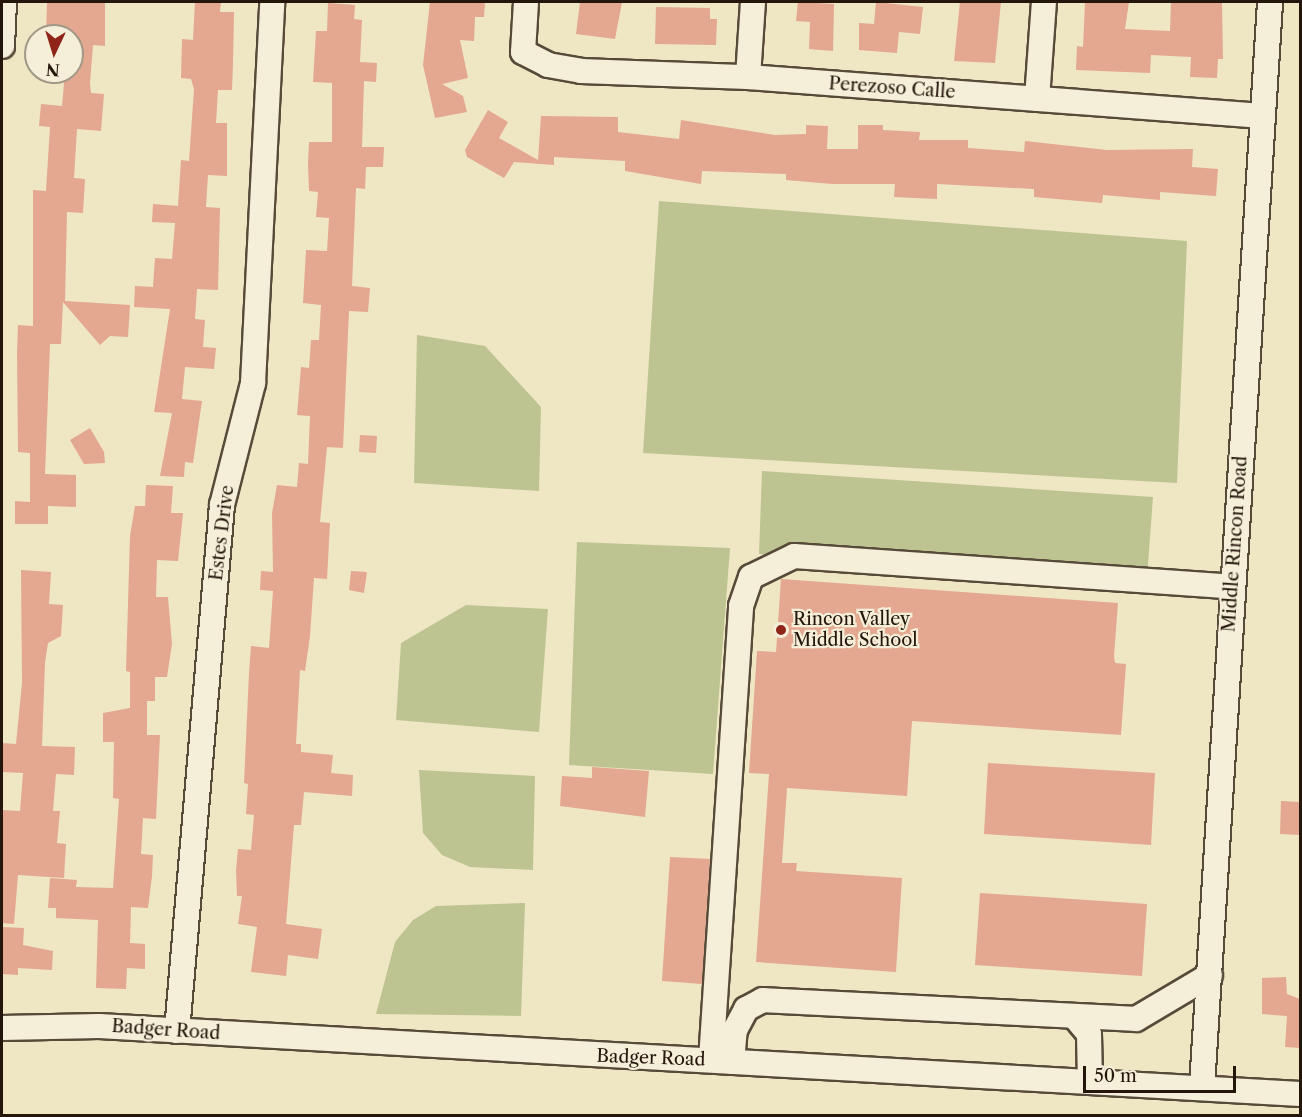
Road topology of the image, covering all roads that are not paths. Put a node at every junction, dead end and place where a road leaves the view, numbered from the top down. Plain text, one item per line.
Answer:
1 (4, 2) edge
2 (272, 2) edge
3 (526, 2) edge
4 (753, 2) edge
5 (1044, 2) edge
6 (1270, 2) edge
7 (2, 46) edge
8 (748, 77) junction
9 (1038, 99) junction
10 (1263, 116) junction
11 (1232, 587) junction
12 (1209, 975) junction
13 (1074, 1016) junction
14 (2, 1028) edge
15 (177, 1031) junction
16 (722, 1061) junction
17 (1090, 1082) junction
18 (1202, 1087) junction
19 (1300, 1094) edge

1 - 7 street
2 - 15 street, Estes Drive
3 - 8 street, Perezoso Calle
4 - 8 street
5 - 9 street
6 - 10 street, Middle Rincon Road
8 - 9 street, Perezoso Calle
9 - 10 street, Perezoso Calle
10 - 11 street, Middle Rincon Road
11 - 12 street, Middle Rincon Road
11 - 16 street
12 - 13 street
12 - 18 street, Middle Rincon Road
13 - 16 street
13 - 17 street
14 - 15 street, Badger Road
15 - 16 street, Badger Road
16 - 17 street, Badger Road
17 - 18 street, Badger Road
18 - 19 street, Badger Road

